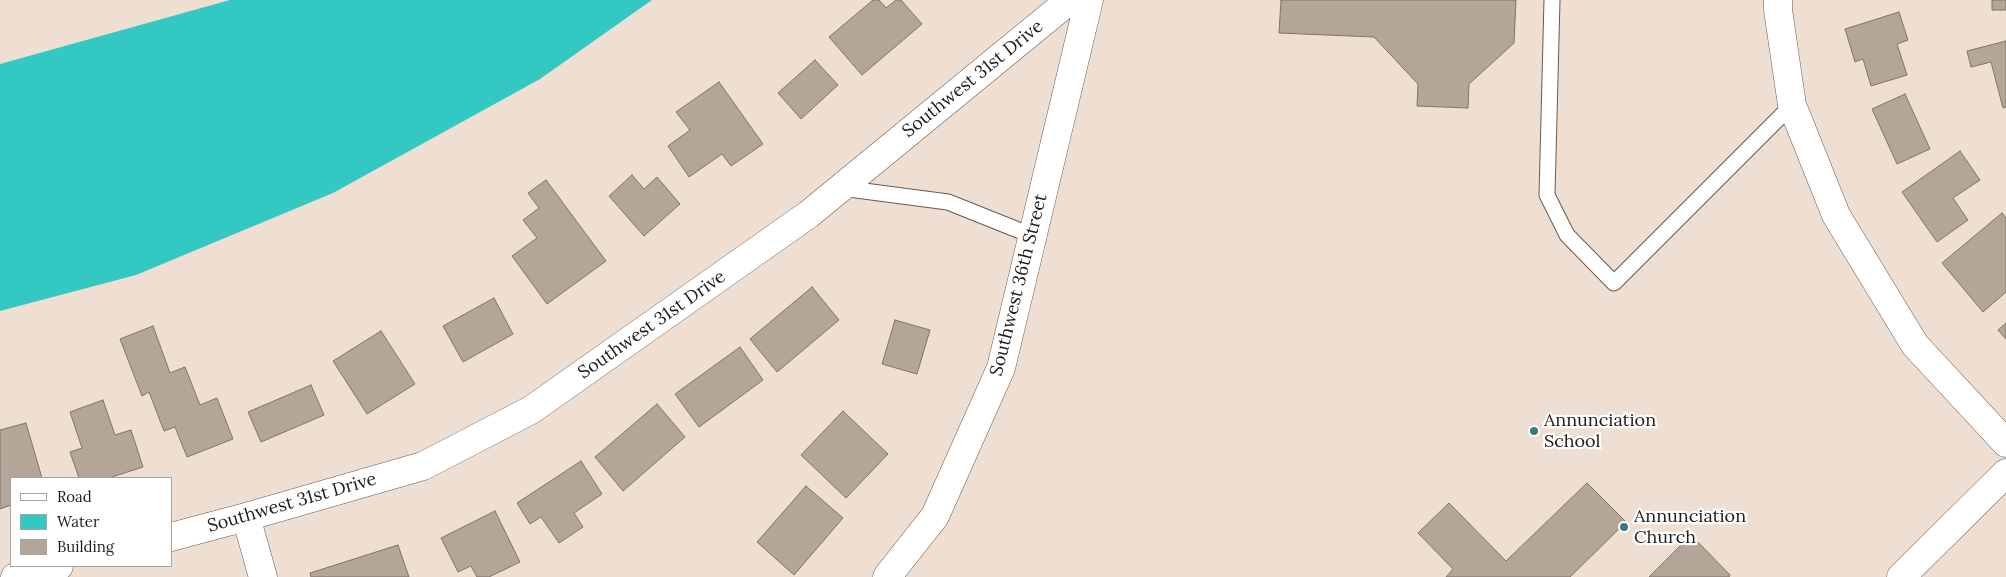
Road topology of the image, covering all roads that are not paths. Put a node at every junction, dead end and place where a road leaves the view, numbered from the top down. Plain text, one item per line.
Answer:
1 (1070, 0) edge
2 (1089, 0) edge
3 (1552, 0) edge
4 (1778, 0) edge
5 (1792, 105) junction
6 (841, 188) junction
7 (1033, 236) junction
8 (2006, 444) edge
9 (2006, 473) edge
10 (246, 517) junction
11 (172, 537) edge
12 (55, 567) edge
13 (15, 577) edge
14 (263, 577) edge
15 (887, 577) edge
16 (1901, 577) edge

1 - 6 street, Southwest 31st Drive
2 - 7 street, Southwest 36th Street
3 - 5 lane
4 - 5 street
5 - 8 street
6 - 7 lane
6 - 10 street, Southwest 31st Drive
7 - 15 street, Southwest 36th Street
9 - 16 street
10 - 11 street, Southwest 31st Drive
10 - 14 street
12 - 13 street

